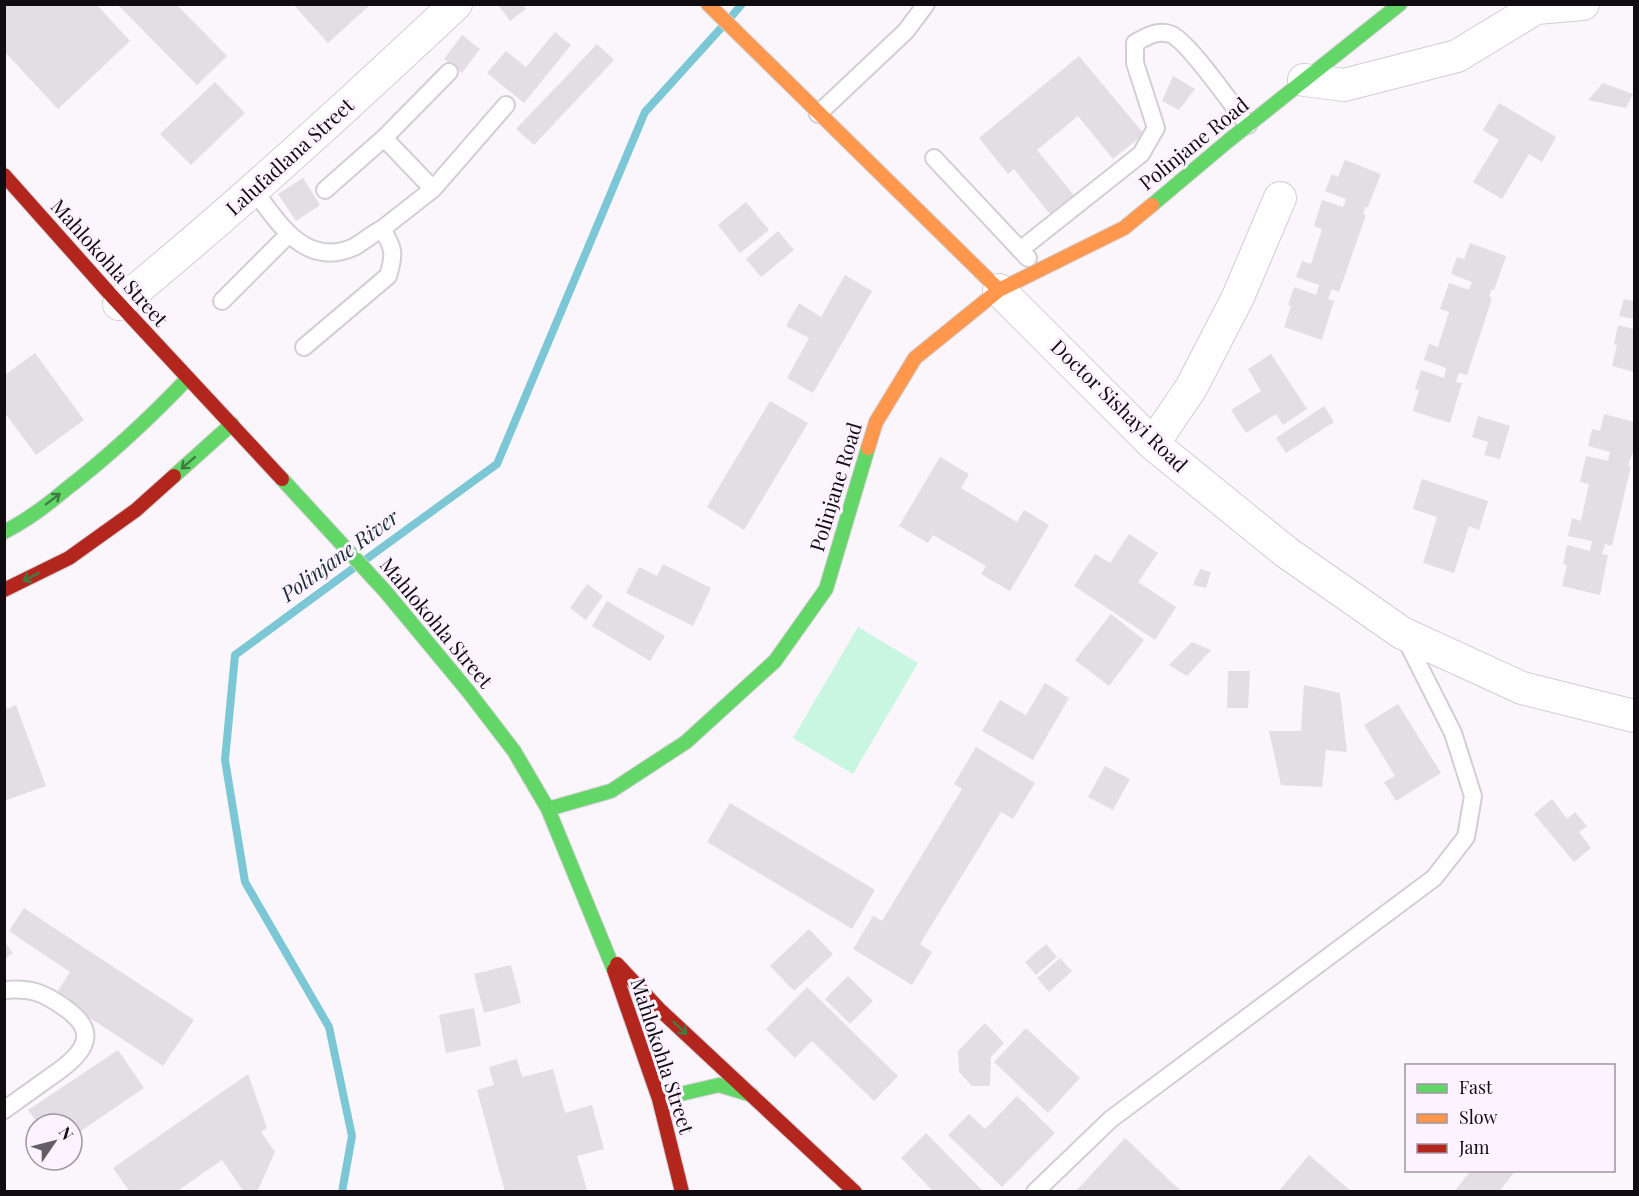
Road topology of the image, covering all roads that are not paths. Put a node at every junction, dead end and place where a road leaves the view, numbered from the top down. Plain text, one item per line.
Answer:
1 (456, 4) edge
2 (708, 4) edge
3 (926, 4) edge
4 (1400, 4) edge
5 (1582, 4) edge
6 (449, 72) dead end
7 (1304, 80) junction
8 (506, 105) dead end
9 (818, 114) junction
10 (1248, 125) junction
11 (384, 138) junction
12 (934, 158) dead end
13 (4, 175) edge
14 (253, 189) junction
15 (433, 189) junction
16 (325, 190) dead end
17 (1280, 198) dead end
18 (382, 229) junction
19 (288, 235) junction
20 (1020, 250) junction
21 (1039, 270) junction
22 (999, 290) junction
23 (222, 301) dead end
24 (119, 304) junction
25 (304, 347) dead end
26 (189, 378) junction
27 (232, 424) junction
28 (1153, 444) junction
29 (4, 532) edge
30 (4, 590) edge
31 (1402, 633) junction
32 (1635, 716) edge
33 (548, 809) junction
34 (609, 956) junction
35 (4, 990) edge
36 (754, 1096) junction
37 (659, 1099) junction
38 (4, 1110) edge
39 (682, 1191) edge
40 (855, 1191) edge
41 (1035, 1191) edge

1 - 14 street, Lalufadlana Street
2 - 9 street, Doctor Sishayi Road
3 - 9 lane
4 - 7 street, Polinjane Road
5 - 7 street
6 - 11 lane
7 - 10 street, Polinjane Road
8 - 15 lane
9 - 22 street, Doctor Sishayi Road
10 - 20 lane
10 - 21 street, Polinjane Road
11 - 15 lane
11 - 16 lane
12 - 20 lane
13 - 24 street, Mahlokohla Street
14 - 19 lane
14 - 24 street, Lalufadlana Street
15 - 18 lane
17 - 28 street
18 - 19 lane
18 - 25 lane
19 - 23 lane
20 - 21 lane
21 - 22 street, Polinjane Road
22 - 28 street, Doctor Sishayi Road
22 - 33 street, Polinjane Road
24 - 26 street, Mahlokohla Street
26 - 27 street, Mahlokohla Street
29 -> 26 street
27 -> 30 street
27 - 33 street, Mahlokohla Street
28 - 31 street, Doctor Sishayi Road
31 - 32 street, Doctor Sishayi Road
31 - 41 lane
33 - 34 street, Mahlokohla Street
34 -> 36 street
34 - 37 street, Mahlokohla Street
35 - 38 lane
36 - 37 street
36 - 40 street
37 - 39 street, Mahlokohla Street

